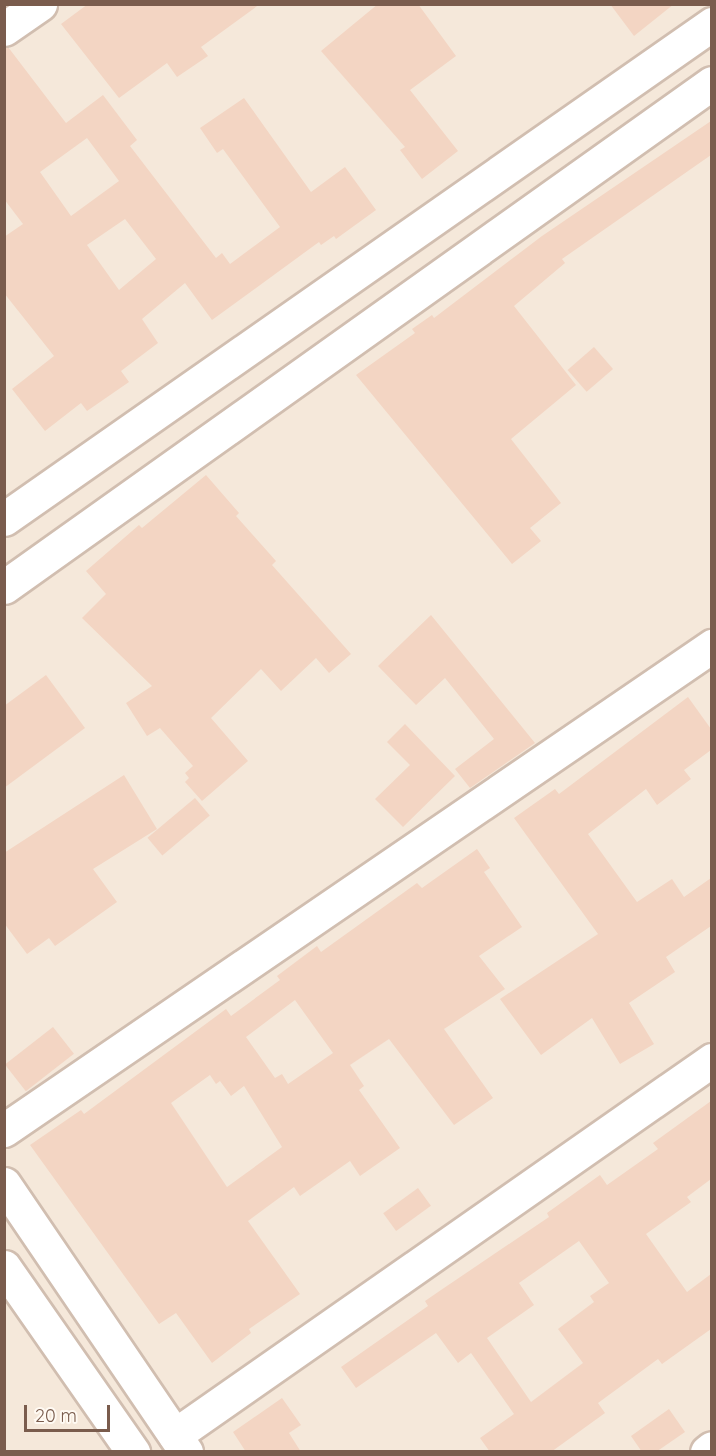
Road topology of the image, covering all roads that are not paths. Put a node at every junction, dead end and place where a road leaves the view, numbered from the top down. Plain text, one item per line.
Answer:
1 (40, 4) edge
2 (711, 24) edge
3 (4, 29) edge
4 (711, 83) edge
5 (4, 519) edge
6 (4, 587) edge
7 (711, 646) edge
8 (711, 1060) edge
9 (4, 1131) edge
10 (4, 1184) edge
11 (4, 1267) edge
12 (181, 1443) edge
13 (711, 1448) edge
14 (133, 1452) edge
15 (706, 1452) edge

1 - 3 street
2 - 5 street
4 - 6 street
7 - 9 street
8 - 12 street
10 - 12 street
11 - 14 street
13 - 15 street

